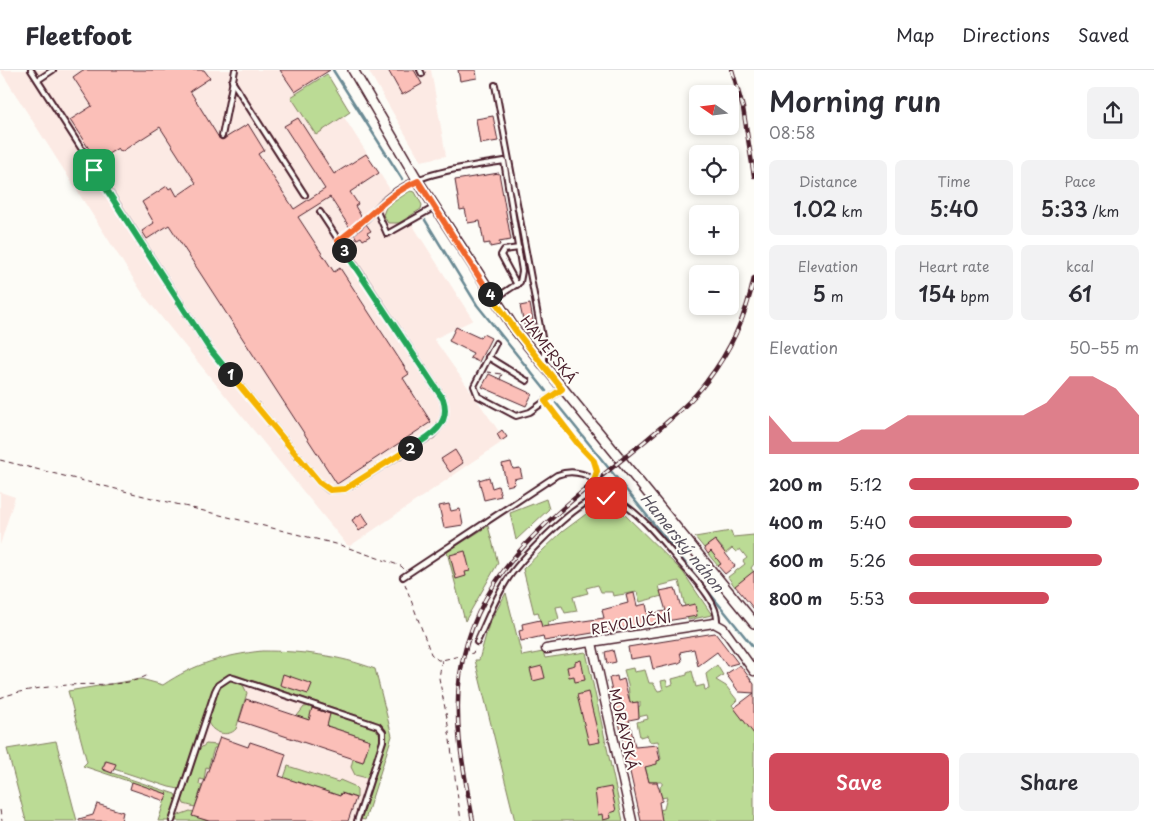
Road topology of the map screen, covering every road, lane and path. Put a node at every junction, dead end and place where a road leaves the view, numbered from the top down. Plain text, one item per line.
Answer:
1 (31, 70) edge
2 (53, 70) edge
3 (235, 70) edge
4 (353, 70) edge
5 (38, 80) junction
6 (232, 82) junction
7 (495, 85) dead end
8 (222, 136) dead end
9 (418, 181) junction
10 (305, 195) dead end
11 (434, 207) junction
12 (376, 208) junction
13 (320, 212) dead end
14 (406, 224) junction
15 (405, 232) dead end
16 (338, 241) junction
17 (519, 248) junction
18 (517, 285) junction
19 (493, 299) junction
20 (496, 343) dead end
21 (488, 357) junction
22 (544, 366) junction
23 (482, 370) junction
24 (500, 379) dead end
25 (527, 381) dead end
26 (562, 389) junction
27 (545, 401) junction
28 (0, 460) edge
29 (594, 480) junction
30 (614, 500) junction
31 (407, 573) junction
32 (403, 577) joint
33 (754, 623) edge
34 (718, 624) junction
35 (477, 642) joint
36 (592, 642) junction
37 (546, 649) dead end
38 (442, 660) junction
39 (754, 670) edge
40 (148, 675) dead end
41 (0, 698) edge
42 (0, 810) edge
43 (2, 821) edge
44 (172, 821) edge
45 (358, 821) edge
46 (462, 821) edge
47 (632, 821) edge

1 - 5 lane
2 - 5 lane
3 - 6 lane
4 - 9 street, HAMERSKÁ
5 - 16 lane
6 - 8 lane
6 - 10 lane
7 - 22 lane
9 - 11 street, HAMERSKÁ
9 - 12 lane
9 - 17 lane
11 - 14 lane
11 - 19 street, HAMERSKÁ
12 - 14 lane
12 - 16 lane
13 - 16 lane
14 - 15 lane
17 - 18 lane
17 - 18 lane
18 - 19 lane
19 - 22 street, HAMERSKÁ
20 - 21 lane
21 - 23 lane
21 - 25 lane
22 - 26 street, HAMERSKÁ
23 - 24 path
23 - 27 lane
26 - 27 lane
26 - 33 street, HAMERSKÁ
27 - 29 path
28 - 31 path
29 - 30 lane
29 - 31 lane
30 - 34 lane
30 - 35 lane
31 - 32 lane
32 - 38 path
34 - 36 street, REVOLUČNÍ
34 - 39 street
35 - 38 path
36 - 37 street, REVOLUČNÍ
36 - 47 street, MORAVSKÁ
38 - 46 path
40 - 41 path
42 - 43 path
44 - 45 lane

